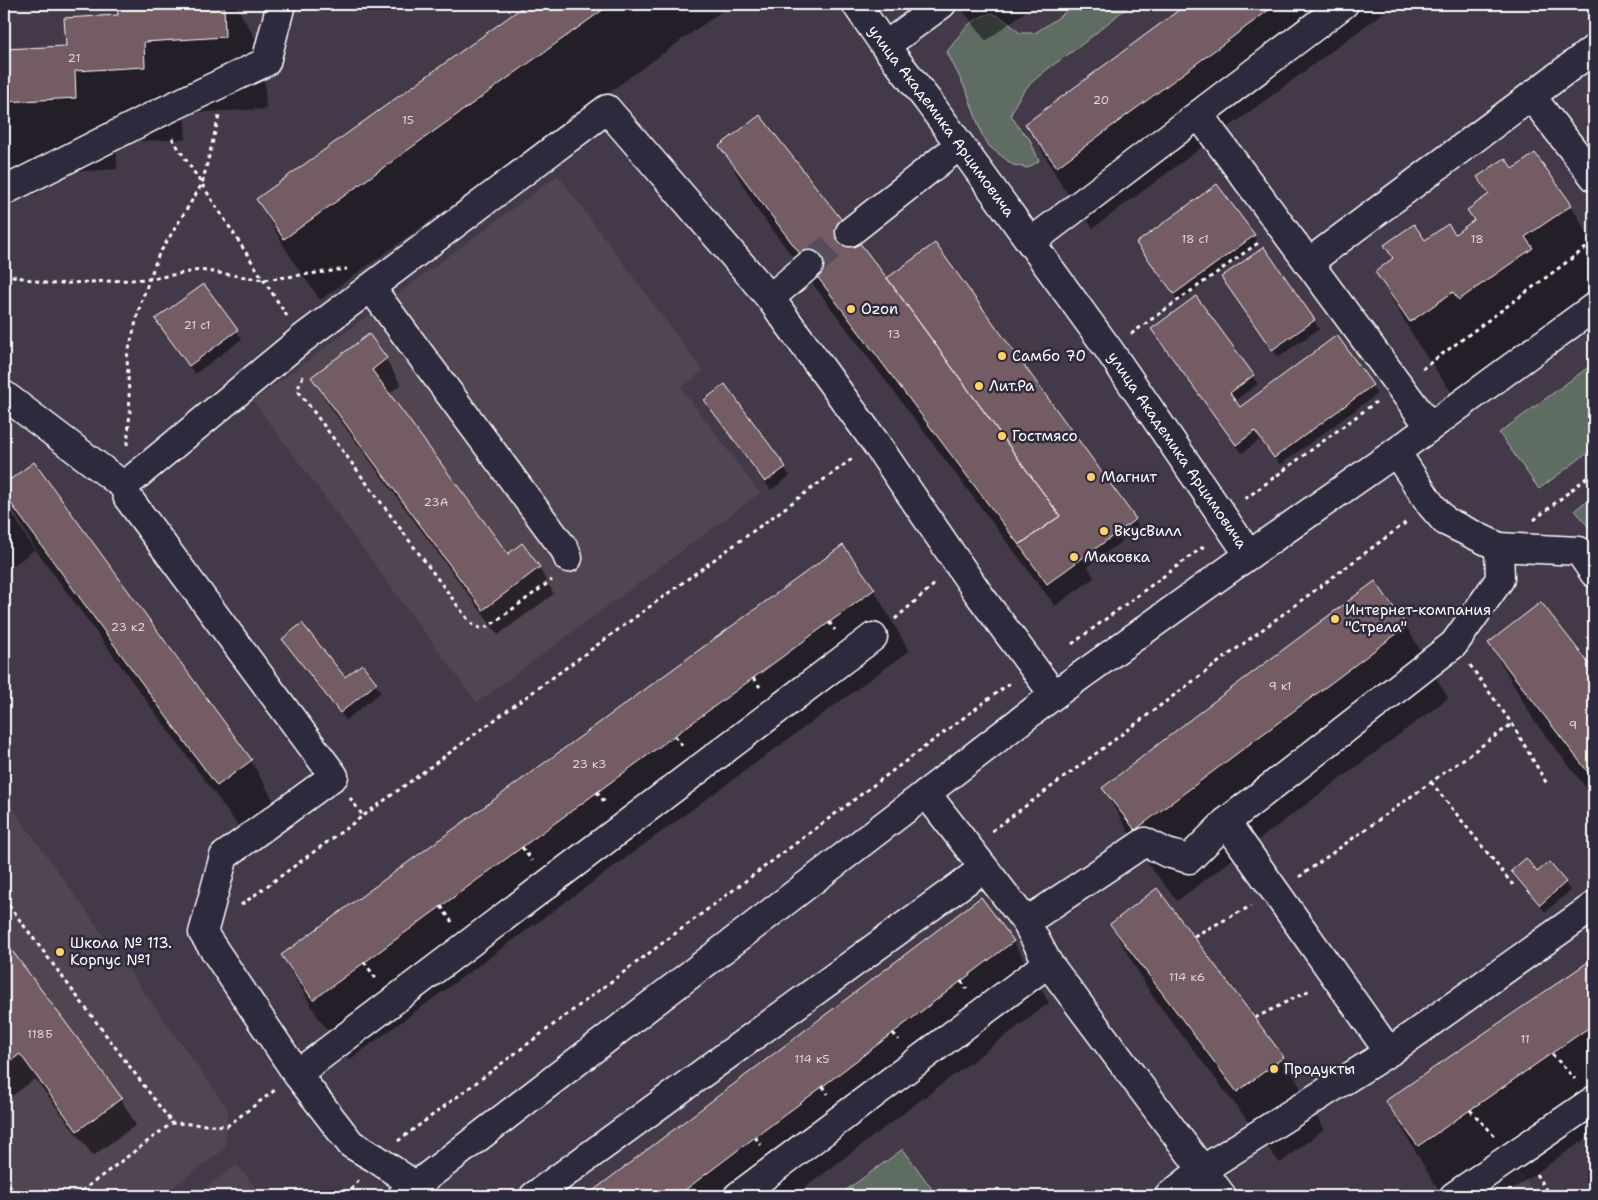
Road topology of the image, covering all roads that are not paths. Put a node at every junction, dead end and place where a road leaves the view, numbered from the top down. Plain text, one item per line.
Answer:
1 (281, 4) edge
2 (856, 4) edge
3 (942, 4) edge
4 (1344, 4) edge
5 (885, 46) junction
6 (1594, 49) edge
7 (1531, 96) junction
8 (1199, 115) junction
9 (960, 145) junction
10 (1594, 177) edge
11 (4, 192) edge
12 (850, 232) tunnel mouth
13 (1031, 242) junction
14 (1308, 264) junction
15 (809, 265) tunnel mouth
16 (371, 288) junction
17 (770, 298) junction
18 (1594, 307) edge
19 (4, 395) edge
20 (1430, 428) junction
21 (1396, 452) junction
22 (124, 486) junction
23 (1500, 547) junction
24 (1249, 555) junction
25 (568, 558) road end
26 (1594, 574) edge
27 (873, 637) road end
28 (1054, 695) junction
29 (926, 793) junction
30 (1226, 822) junction
31 (977, 858) junction
32 (1594, 906) edge
33 (1026, 922) junction
34 (1048, 963) junction
35 (1388, 1052) junction
36 (297, 1074) junction
37 (1594, 1100) edge
38 (1202, 1170) junction
39 (409, 1191) edge
40 (534, 1196) edge
41 (738, 1196) edge
42 (1169, 1196) edge
43 (1222, 1196) edge
44 (1454, 1196) edge

1 - 11 street
2 - 5 street, улица Академика Арцимовича
3 - 5 street
4 - 8 street
5 - 9 street, улица Академика Арцимовича
6 - 7 street
7 - 10 street
7 - 14 street
8 - 13 street
8 - 14 street
9 - 12 street
9 - 13 street, улица Академика Арцимовича
13 - 24 street, улица Академика Арцимовича
14 - 20 street
15 - 17 street
16 - 17 street
16 - 22 street
16 - 25 street
17 - 28 street
18 - 20 street, улица Академика Арцимовича
19 - 22 street
20 - 21 street, улица Академика Арцимовича
21 - 23 street
21 - 24 street, улица Академика Арцимовича
22 - 36 street
23 - 26 street
23 - 30 street
24 - 28 street
27 - 36 street
28 - 29 street
29 - 31 street
29 - 39 street
30 - 33 street
30 - 35 street
31 - 33 street
31 - 40 street
32 - 35 street
33 - 34 street
34 - 38 street
34 - 41 street
35 - 38 street
36 - 39 street
37 - 44 street
38 - 42 street
38 - 43 street

